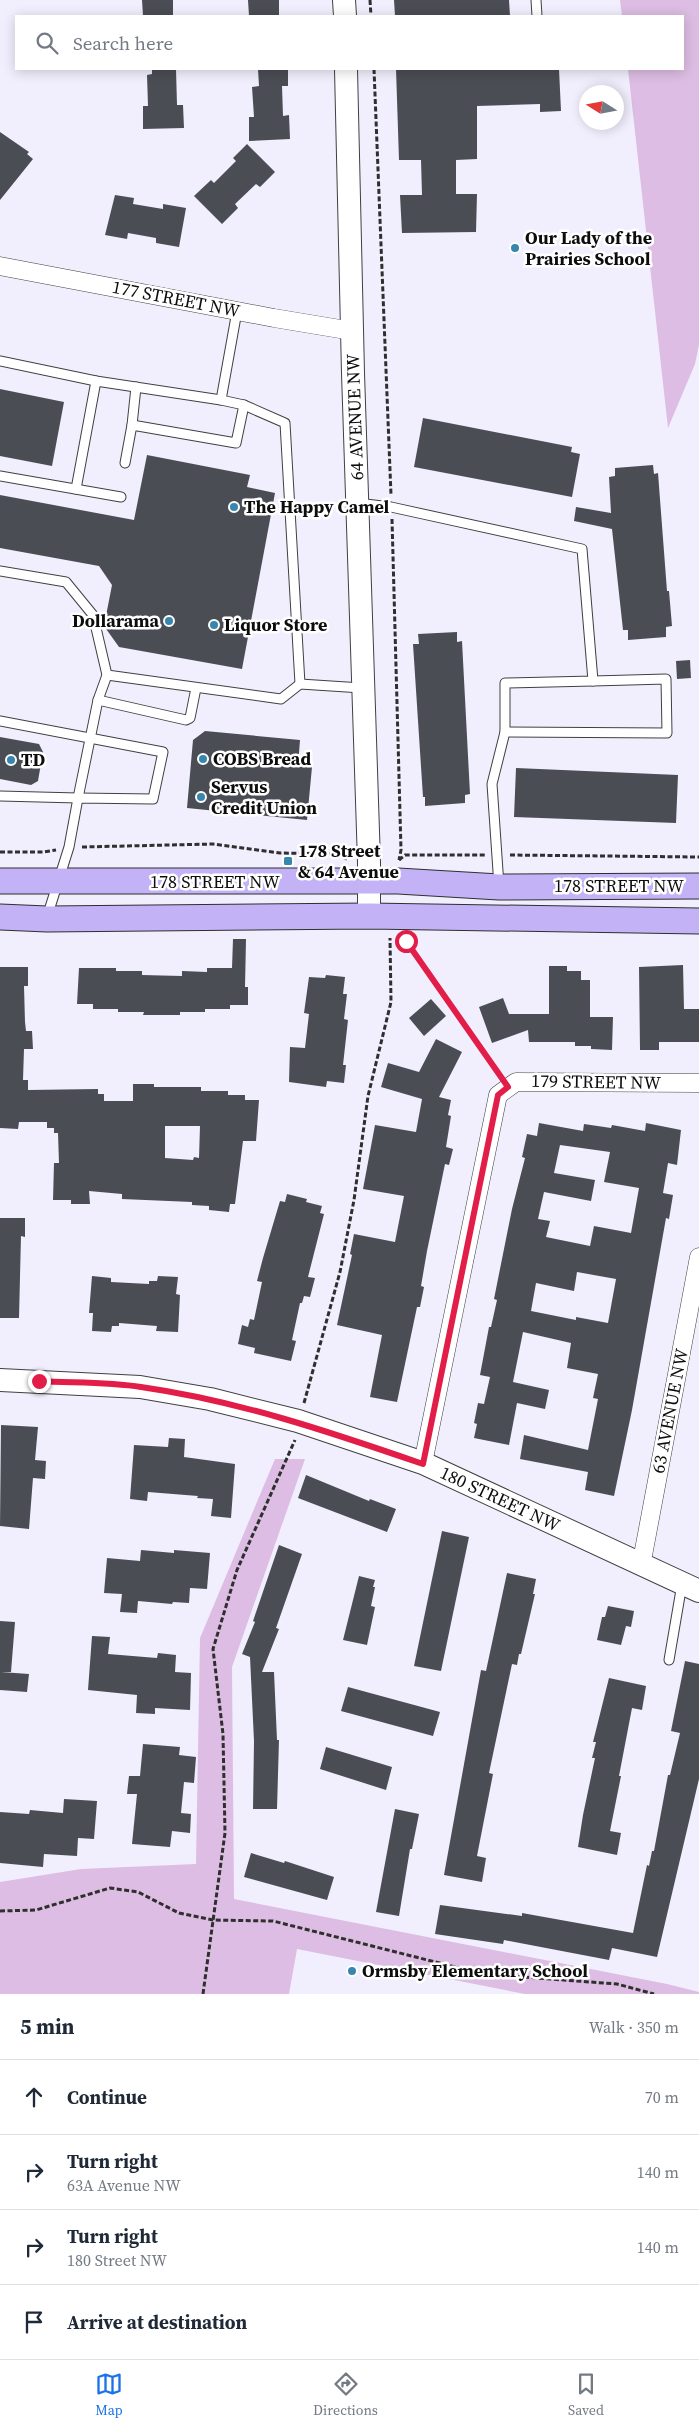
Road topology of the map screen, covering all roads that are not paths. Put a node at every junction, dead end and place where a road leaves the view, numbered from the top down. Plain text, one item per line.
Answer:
1 (344, 0) edge
2 (536, 0) edge
3 (345, 15) edge
4 (537, 15) edge
5 (346, 70) edge
6 (0, 266) edge
7 (237, 311) junction
8 (352, 331) junction
9 (0, 361) edge
10 (96, 381) junction
11 (136, 388) junction
12 (221, 400) junction
13 (244, 405) junction
14 (132, 425) junction
15 (125, 463) dead end
16 (0, 476) edge
17 (76, 489) junction
18 (121, 497) dead end
19 (357, 503) junction
20 (0, 571) edge
21 (107, 674) junction
22 (592, 681) junction
23 (300, 684) junction
24 (196, 688) junction
25 (363, 689) junction
26 (98, 700) junction
27 (0, 721) edge
28 (505, 732) junction
29 (90, 738) junction
30 (0, 796) edge
31 (78, 798) junction
32 (369, 872) junction
33 (0, 881) edge
34 (57, 882) junction
35 (699, 886) edge
36 (499, 887) junction
37 (369, 916) junction
38 (0, 917) edge
39 (47, 919) junction
40 (699, 921) edge
41 (699, 1083) edge
42 (699, 1257) edge
43 (0, 1380) edge
44 (423, 1464) junction
45 (641, 1566) junction
46 (691, 1587) edge
47 (669, 1660) dead end

1 - 3 street
2 - 4 lane
5 - 8 street, 64 AVENUE NW
6 - 7 street, 177 STREET NW
7 - 8 street, 177 STREET NW
7 - 12 lane
8 - 19 street, 64 AVENUE NW
9 - 10 lane
10 - 11 lane
10 - 17 lane
11 - 12 lane
11 - 14 lane
12 - 13 lane
13 - 14 lane
13 - 23 lane
14 - 15 lane
16 - 17 lane
17 - 18 lane
19 - 22 lane
19 - 25 street, 64 AVENUE NW
20 - 21 lane
21 - 24 lane
21 - 26 lane
22 - 28 lane
22 - 28 lane
23 - 24 lane
23 - 25 lane
24 - 26 lane
25 - 32 street, 64 AVENUE NW
26 - 29 lane
27 - 29 lane
28 - 36 lane
29 - 31 lane
29 - 31 lane
30 - 31 lane
31 - 34 lane
32 - 34 main road, 178 STREET NW
32 - 36 main road, 178 STREET NW
32 - 37 street, 64 AVENUE NW
33 - 34 main road, 178 STREET NW
34 - 39 lane
35 - 36 main road, 178 STREET NW
37 - 39 main road, 178 STREET NW
37 - 40 main road, 178 STREET NW
38 - 39 main road, 178 STREET NW
41 - 44 street, 179 STREET NW
42 - 45 street, 63 AVENUE NW
43 - 44 street, 180 STREET NW
44 - 45 street, 180 STREET NW
45 - 46 street, 180 STREET NW
46 - 47 lane

